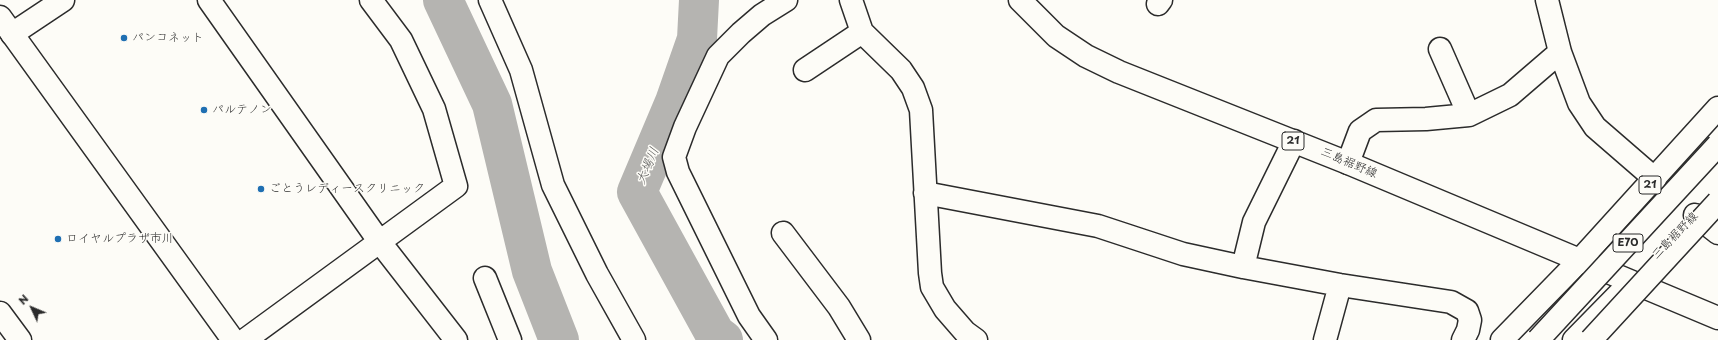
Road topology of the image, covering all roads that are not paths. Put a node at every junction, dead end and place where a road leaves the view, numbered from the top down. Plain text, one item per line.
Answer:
1 (63, 0) edge
2 (209, 0) edge
3 (371, 0) edge
4 (490, 0) edge
5 (786, 0) edge
6 (1020, 0) edge
7 (1547, 0) edge
8 (846, 2) edge
9 (6, 26) edge
10 (862, 32) junction
11 (1440, 49) dead end
12 (1560, 52) junction
13 (805, 70) dead end
14 (1718, 108) edge
15 (1468, 115) junction
16 (1294, 141) junction
17 (1718, 145) edge
18 (1348, 163) junction
19 (1655, 179) junction
20 (1718, 190) edge
21 (925, 193) junction
22 (1718, 202) edge
23 (1695, 215) junction
24 (783, 233) dead end
25 (1718, 233) edge
26 (379, 241) junction
27 (1580, 260) junction
28 (1243, 267) junction
29 (485, 278) dead end
30 (1632, 281) junction
31 (1340, 285) junction
32 (1718, 318) edge
33 (233, 340) edge
34 (245, 340) edge
35 (456, 340) edge
36 (510, 340) edge
37 (634, 340) edge
38 (766, 340) edge
39 (859, 340) edge
40 (976, 340) edge
41 (1325, 340) edge
42 (1463, 340) edge
43 (1502, 340) edge
44 (1538, 340) edge
45 (1574, 340) edge
46 (1591, 340) edge

1 - 9 main road
2 - 26 main road
3 - 26 main road
4 - 37 main road
5 - 38 main road
6 - 16 main road, 三島裾野線 / 21
7 - 12 main road
8 - 10 main road
9 - 33 main road
10 - 13 main road
10 - 21 main road
11 - 15 main road
12 - 15 main road
12 - 19 main road
14 - 19 main road, 21
15 - 18 main road
16 - 18 main road, 三島裾野線 / 21
16 - 28 main road
17 - 44 main road, E70, bridge
18 - 27 main road, 三島裾野線 / 21
19 - 27 main road, 21
20 - 23 main road, 三島裾野線
21 - 28 main road
21 - 40 main road
22 - 46 main road, bridge
23 - 25 main road
23 - 30 main road, 三島裾野線
24 - 39 main road
26 - 34 main road
26 - 35 main road
27 - 30 main road, 三島裾野線 / 21
27 - 43 main road
28 - 31 main road
29 - 36 main road
30 - 32 main road, 三島裾野線 / 21
30 - 45 main road
31 - 41 main road
31 - 42 main road

